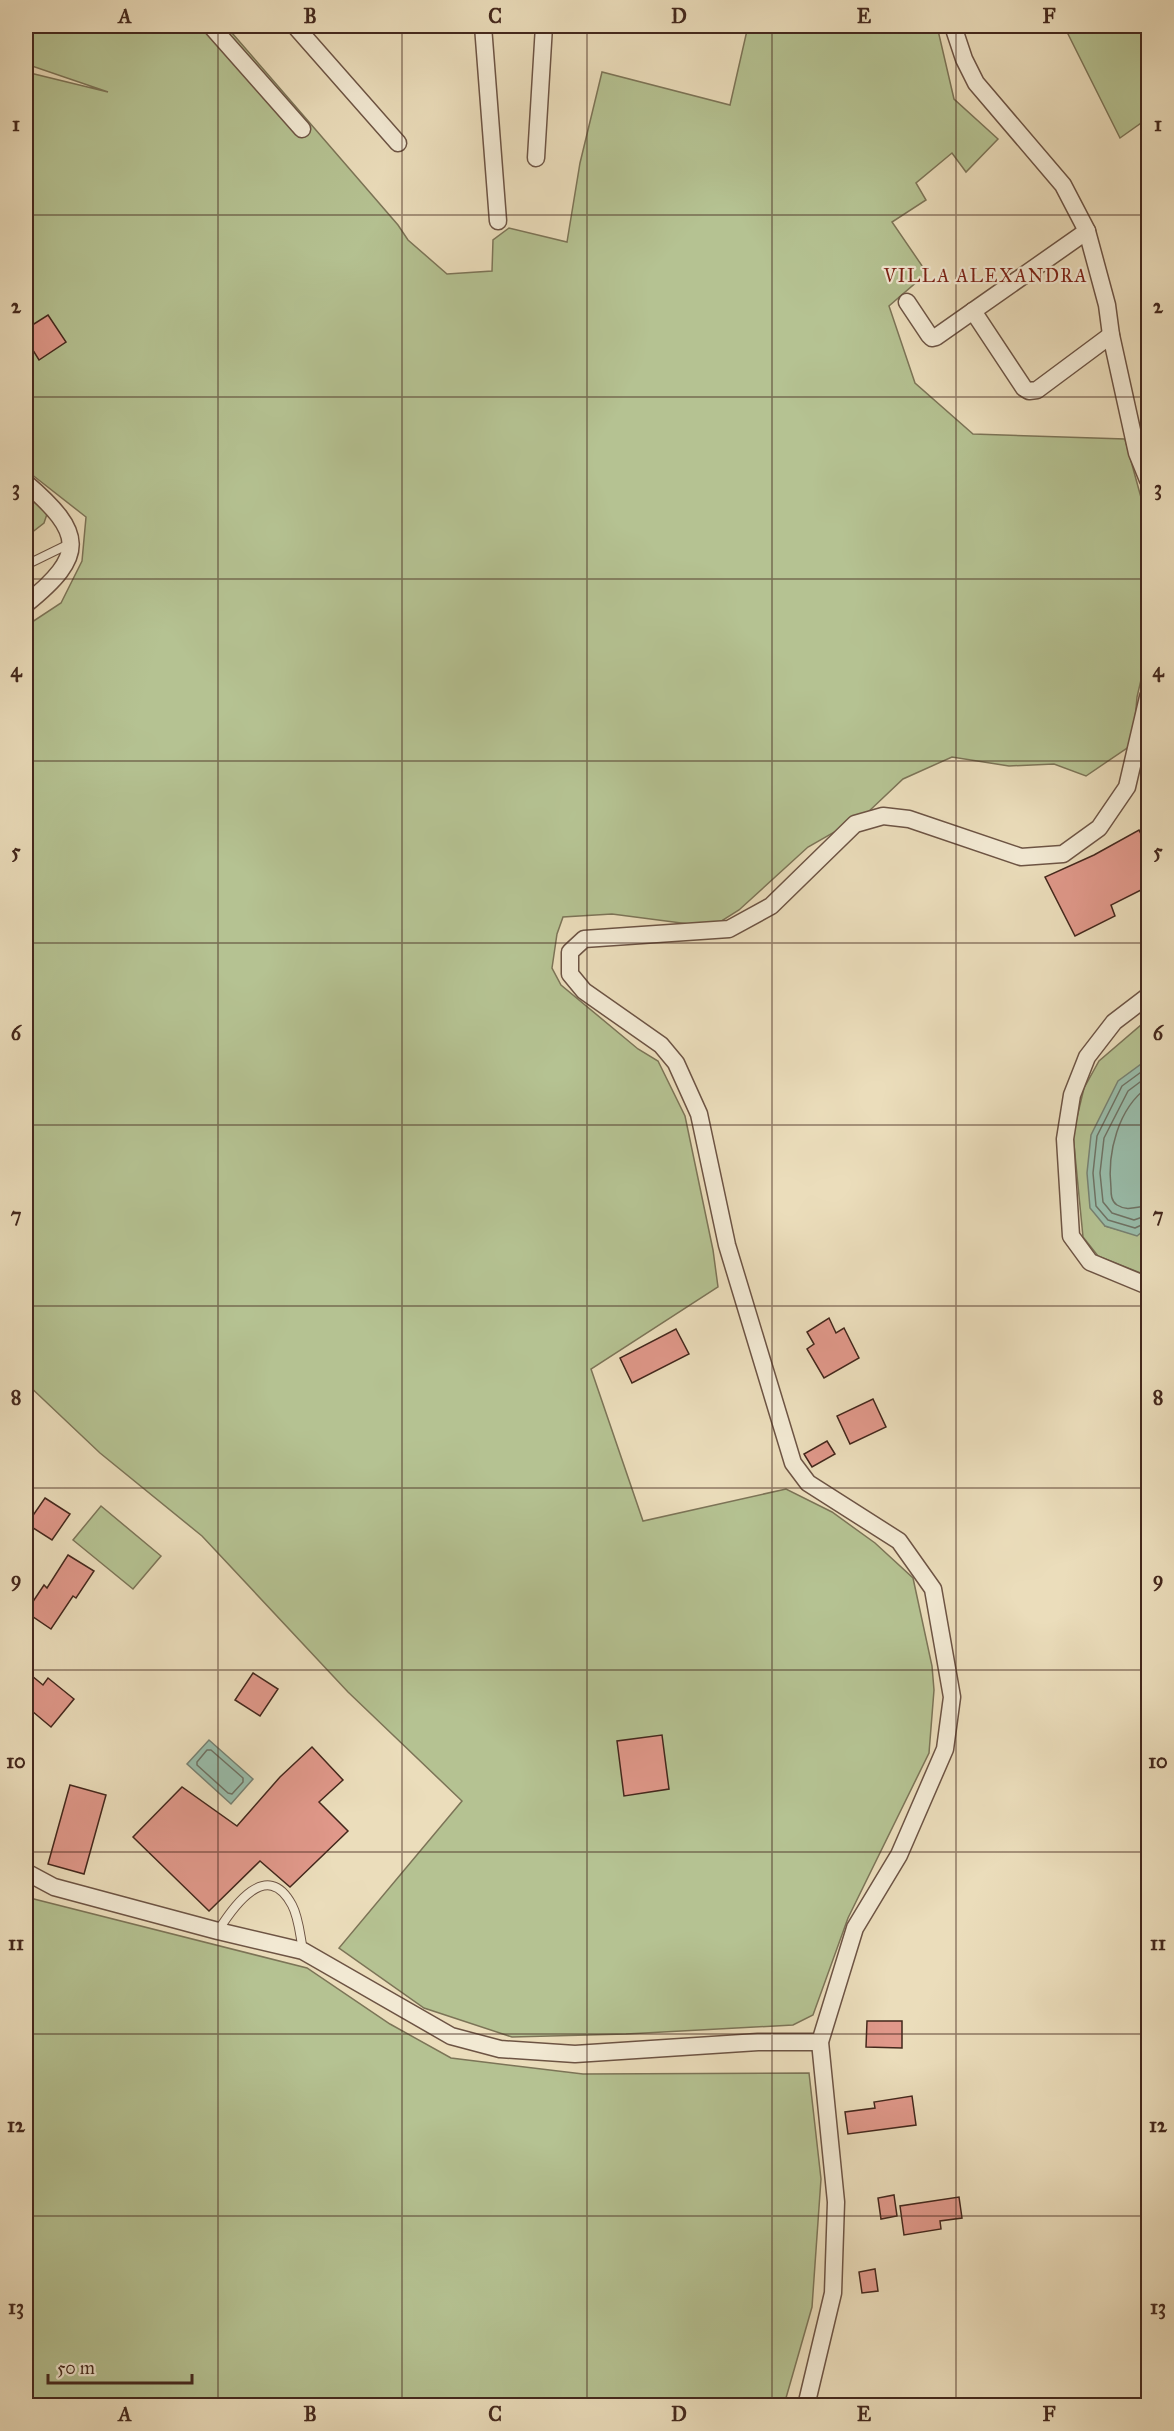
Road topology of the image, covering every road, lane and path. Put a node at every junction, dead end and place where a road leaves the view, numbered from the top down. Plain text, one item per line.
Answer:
1 (211, 26) edge
2 (295, 26) edge
3 (483, 26) edge
4 (544, 26) edge
5 (953, 26) edge
6 (302, 129) dead end
7 (398, 143) dead end
8 (536, 158) dead end
9 (498, 222) dead end
10 (1087, 231) junction
11 (907, 302) dead end
12 (973, 311) junction
13 (1111, 335) junction
14 (1149, 480) edge
15 (26, 483) edge
16 (72, 543) junction
17 (26, 565) edge
18 (26, 603) edge
19 (1149, 697) edge
20 (1149, 996) edge
21 (1149, 1286) edge
22 (26, 1872) edge
23 (218, 1931) junction
24 (303, 1951) junction
25 (819, 2042) junction
26 (806, 2406) edge

1 - 6 street
2 - 7 street
3 - 9 street
4 - 8 street
5 - 10 street
10 - 12 street
10 - 13 street
11 - 12 street
12 - 13 street
13 - 14 street
15 - 16 street
16 - 17 lane
16 - 18 street
19 - 25 street
20 - 21 street
22 - 23 street
23 - 24 street
23 - 24 lane
24 - 25 street
25 - 26 street

